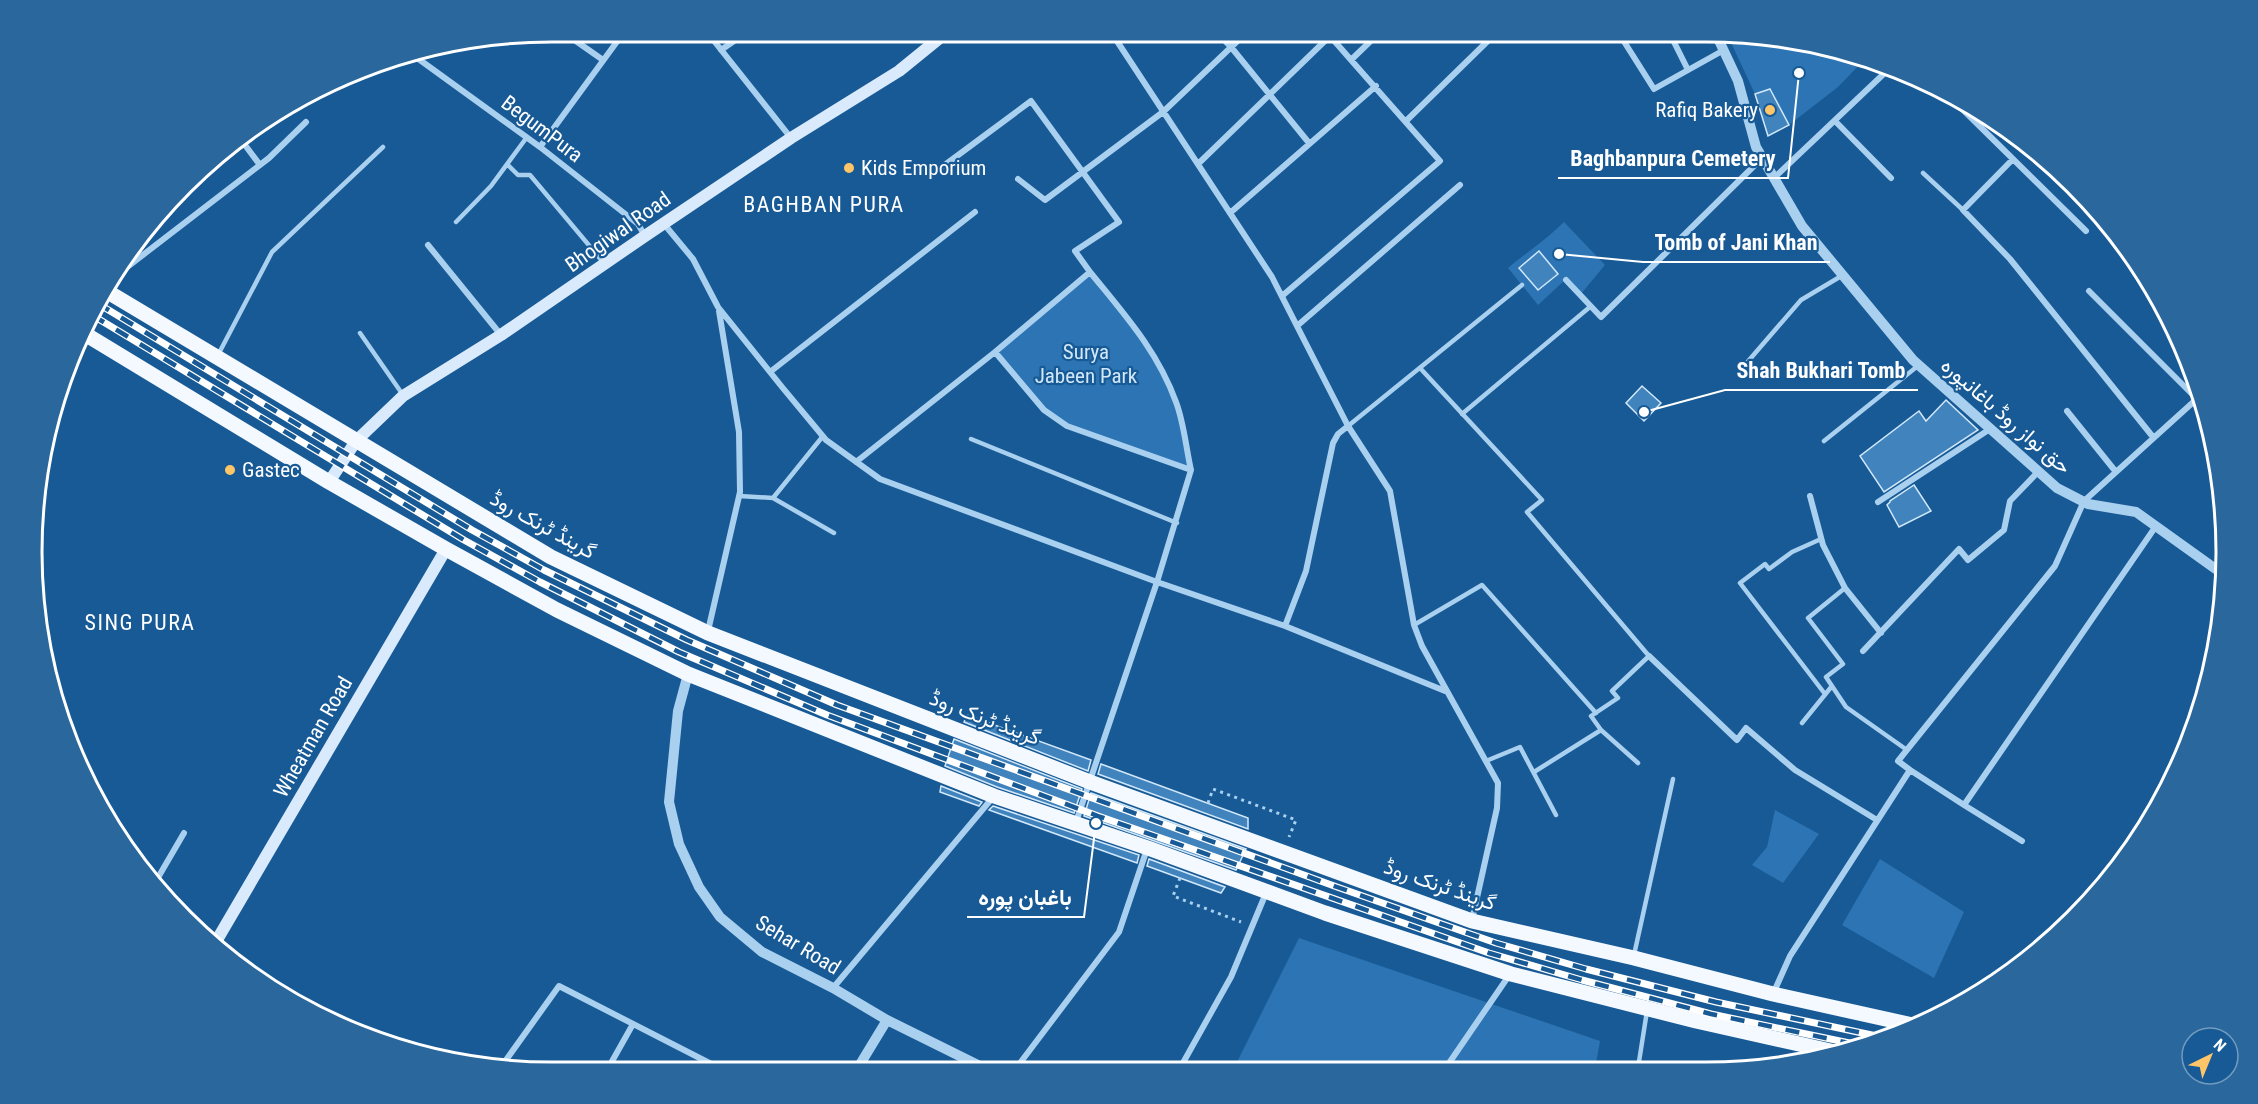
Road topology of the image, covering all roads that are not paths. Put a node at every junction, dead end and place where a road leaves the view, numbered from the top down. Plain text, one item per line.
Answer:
1 (577, 42) edge
2 (616, 42) edge
3 (715, 42) edge
4 (733, 42) edge
5 (935, 42) edge
6 (1118, 42) edge
7 (1226, 42) edge
8 (1236, 42) edge
9 (1324, 42) edge
10 (1335, 42) edge
11 (1370, 42) edge
12 (1487, 42) edge
13 (1624, 42) edge
14 (1674, 42) edge
15 (1720, 42) edge
16 (1231, 47) junction
17 (722, 50) junction
18 (1724, 50) junction
19 (419, 59) edge
20 (603, 60) junction
21 (1351, 60) junction
22 (1688, 70) junction
23 (1883, 74) edge
24 (1376, 86) junction
25 (1270, 94) junction
26 (1163, 112) junction
27 (1976, 119) edge
28 (1406, 121) junction
29 (1834, 121) junction
30 (306, 122) dead end
31 (527, 137) junction
32 (791, 138) junction
33 (1309, 142) junction
34 (245, 145) edge
35 (383, 147) dead end
36 (540, 147) junction
37 (1762, 158) junction
38 (2013, 159) junction
39 (507, 164) junction
40 (1198, 164) junction
41 (260, 165) junction
42 (942, 167) dead end
43 (1083, 172) junction
44 (1923, 173) dead end
45 (1774, 178) junction
46 (1891, 178) dead end
47 (1018, 179) dead end
48 (1460, 185) dead end
49 (1963, 210) junction
50 (975, 212) dead end
51 (1230, 213) junction
52 (456, 222) dead end
53 (664, 223) junction
54 (2086, 231) dead end
55 (645, 236) junction
56 (428, 245) dead end
57 (132, 263) edge
58 (606, 265) junction
59 (1090, 272) junction
60 (1842, 275) junction
61 (1566, 280) dead end
62 (1522, 285) dead end
63 (2089, 291) dead end
64 (112, 294) edge
65 (1282, 296) junction
66 (1591, 306) junction
67 (718, 307) junction
68 (1297, 326) junction
69 (360, 333) dead end
70 (501, 335) junction
71 (90, 337) edge
72 (994, 352) junction
73 (217, 358) junction
74 (1919, 365) junction
75 (1744, 366) dead end
76 (1420, 368) junction
77 (770, 372) junction
78 (2189, 388) edge
79 (403, 396) junction
80 (2193, 401) edge
81 (2067, 411) dead end
82 (1462, 414) junction
83 (1348, 426) junction
84 (1990, 429) junction
85 (823, 436) junction
86 (2153, 437) junction
87 (971, 439) dead end
88 (356, 441) junction
89 (1824, 441) dead end
90 (856, 462) junction
91 (1191, 470) junction
92 (2038, 472) junction
93 (2116, 472) junction
94 (329, 482) junction
95 (739, 496) junction
96 (1810, 496) dead end
97 (772, 498) junction
98 (2084, 501) junction
99 (1878, 502) dead end
100 (1177, 523) junction
101 (2156, 526) junction
102 (834, 532) dead end
103 (1821, 539) junction
104 (446, 549) junction
105 (2215, 569) edge
106 (1157, 582) junction
107 (1845, 588) junction
108 (1414, 625) junction
109 (1285, 626) junction
110 (708, 633) junction
111 (1881, 633) junction
112 (1863, 651) dead end
113 (1648, 656) junction
114 (688, 674) junction
115 (1832, 686) junction
116 (1445, 691) junction
117 (1825, 694) junction
118 (1596, 713) junction
119 (1802, 723) dead end
120 (1601, 730) junction
121 (1907, 750) junction
122 (1486, 761) junction
123 (1638, 763) dead end
124 (1910, 770) junction
125 (1534, 772) junction
126 (1673, 779) dead end
127 (1090, 782) junction
128 (994, 796) junction
129 (1964, 805) junction
130 (1556, 815) dead end
131 (1877, 820) junction
132 (1075, 824) junction
133 (184, 833) dead end
134 (2022, 841) dead end
135 (1148, 848) junction
136 (159, 876) edge
137 (1266, 892) junction
138 (1472, 921) junction
139 (219, 937) edge
140 (1634, 958) junction
141 (1511, 974) junction
142 (833, 988) junction
143 (1773, 994) junction
144 (1648, 1009) junction
145 (887, 1020) junction
146 (1902, 1023) edge
147 (633, 1024) junction
148 (1816, 1050) edge
149 (507, 1060) edge
150 (612, 1062) edge
151 (708, 1062) edge
152 (861, 1062) edge
153 (972, 1062) edge
154 (1021, 1062) edge
155 (1183, 1062) edge
156 (1450, 1062) edge
157 (1639, 1062) edge

1 - 20 street
2 - 20 street
3 - 17 street
4 - 17 street
5 - 32 main road, Bhogiwal Road
6 - 26 street
7 - 16 street
8 - 16 street
9 - 25 street
10 - 21 street
11 - 21 street
12 - 28 street
13 - 22 street
14 - 22 street
15 - 18 street, حق نواز روڈ باغانپورہ
16 - 25 street
16 - 26 street
17 - 32 street
18 - 22 street
18 - 37 street, حق نواز روڈ باغانپورہ
19 - 31 street, BegumPura
20 - 36 street
21 - 24 street
23 - 29 street
24 - 28 street
24 - 33 street
25 - 33 street
25 - 40 street
26 - 40 street
26 - 43 street
27 - 38 street
28 - 65 street
29 - 45 street
29 - 46 street
30 - 41 street
31 - 36 street, BegumPura
31 - 39 lane
32 - 53 main road, Bhogiwal Road
33 - 51 street
34 - 41 street
35 - 73 lane
36 - 55 street, BegumPura
37 - 45 street, حق نواز روڈ باغانپورہ
37 - 66 street
38 - 49 street
38 - 54 street
39 - 52 lane
39 - 58 lane
40 - 51 street
41 - 57 street
42 - 43 street
43 - 47 street
43 - 59 street
44 - 49 lane
45 - 60 street, حق نواز روڈ باغانپورہ
48 - 68 street
49 - 86 street
50 - 77 street
51 - 65 street
53 - 55 main road, Bhogiwal Road
53 - 67 street
55 - 58 main road, Bhogiwal Road
56 - 70 street
58 - 70 main road, Bhogiwal Road
59 - 72 street
59 - 91 street
60 - 74 street, حق نواز روڈ باغانپورہ
60 - 75 lane
61 - 66 street
62 - 76 lane
63 - 78 street
64 - 73 main road, گرینڈ ٹرنک روڈ
65 - 68 street
66 - 82 lane
67 - 77 street
67 - 95 street
68 - 83 street
69 - 79 lane
70 - 79 main road, Bhogiwal Road
71 - 94 main road
72 - 90 street
72 - 91 street
73 - 88 main road, گرینڈ ٹرنک روڈ
74 - 84 street, حق نواز روڈ باغانپورہ
74 - 89 lane
76 - 82 lane
76 - 83 lane
77 - 85 street
79 - 88 main road, Bhogiwal Road
80 - 86 street
81 - 93 street
82 - 113 lane
83 - 108 street
83 - 109 street
84 - 92 street, حق نواز روڈ باغانپورہ
84 - 99 street
85 - 90 street
85 - 97 lane
86 - 93 street
87 - 100 lane
88 - 94 main road, Bhogiwal Road
88 - 110 main road, گرینڈ ٹرنک روڈ
90 - 106 street
91 - 100 street
92 - 98 street, حق نواز روڈ باغانپورہ
92 - 111 street
93 - 98 street
94 - 104 main road
95 - 97 lane
95 - 110 street
96 - 103 street
97 - 102 lane
98 - 101 street, حق نواز روڈ باغانپورہ
98 - 121 street
100 - 106 street
101 - 105 street, حق نواز روڈ باغانپورہ
101 - 129 street
103 - 107 street
103 - 117 lane
104 - 114 main road
104 - 139 main road, Wheatman Road
106 - 109 street
106 - 127 street
107 - 111 street
107 - 115 lane
108 - 116 street
108 - 118 lane
109 - 116 street
110 - 127 main road, گرینڈ ٹرنک روڈ
111 - 112 street
113 - 118 lane
113 - 131 street
114 - 128 main road
114 - 142 street, Sehar Road
115 - 117 lane
115 - 121 lane
116 - 122 street
117 - 119 lane
118 - 120 lane
120 - 123 lane
120 - 125 lane
121 - 124 street
122 - 125 lane
122 - 138 street
124 - 129 street
124 - 131 street
125 - 130 lane
126 - 140 lane
127 - 132 street
127 - 138 main road, گرینڈ ٹرنک روڈ
128 - 132 main road
128 - 142 street
129 - 134 street
131 - 143 street
132 - 135 main road
133 - 136 street
135 - 137 main road
135 - 154 street
137 - 141 main road
137 - 155 street
138 - 140 main road, گرینڈ ٹرنک روڈ
140 - 143 main road, گرینڈ ٹرنک روڈ
141 - 144 main road
141 - 156 street
142 - 145 street, Sehar Road
143 - 146 main road, گرینڈ ٹرنک روڈ
144 - 148 main road
144 - 157 lane
145 - 152 street
145 - 153 street, Sehar Road
147 - 149 street
147 - 150 street
147 - 151 street

